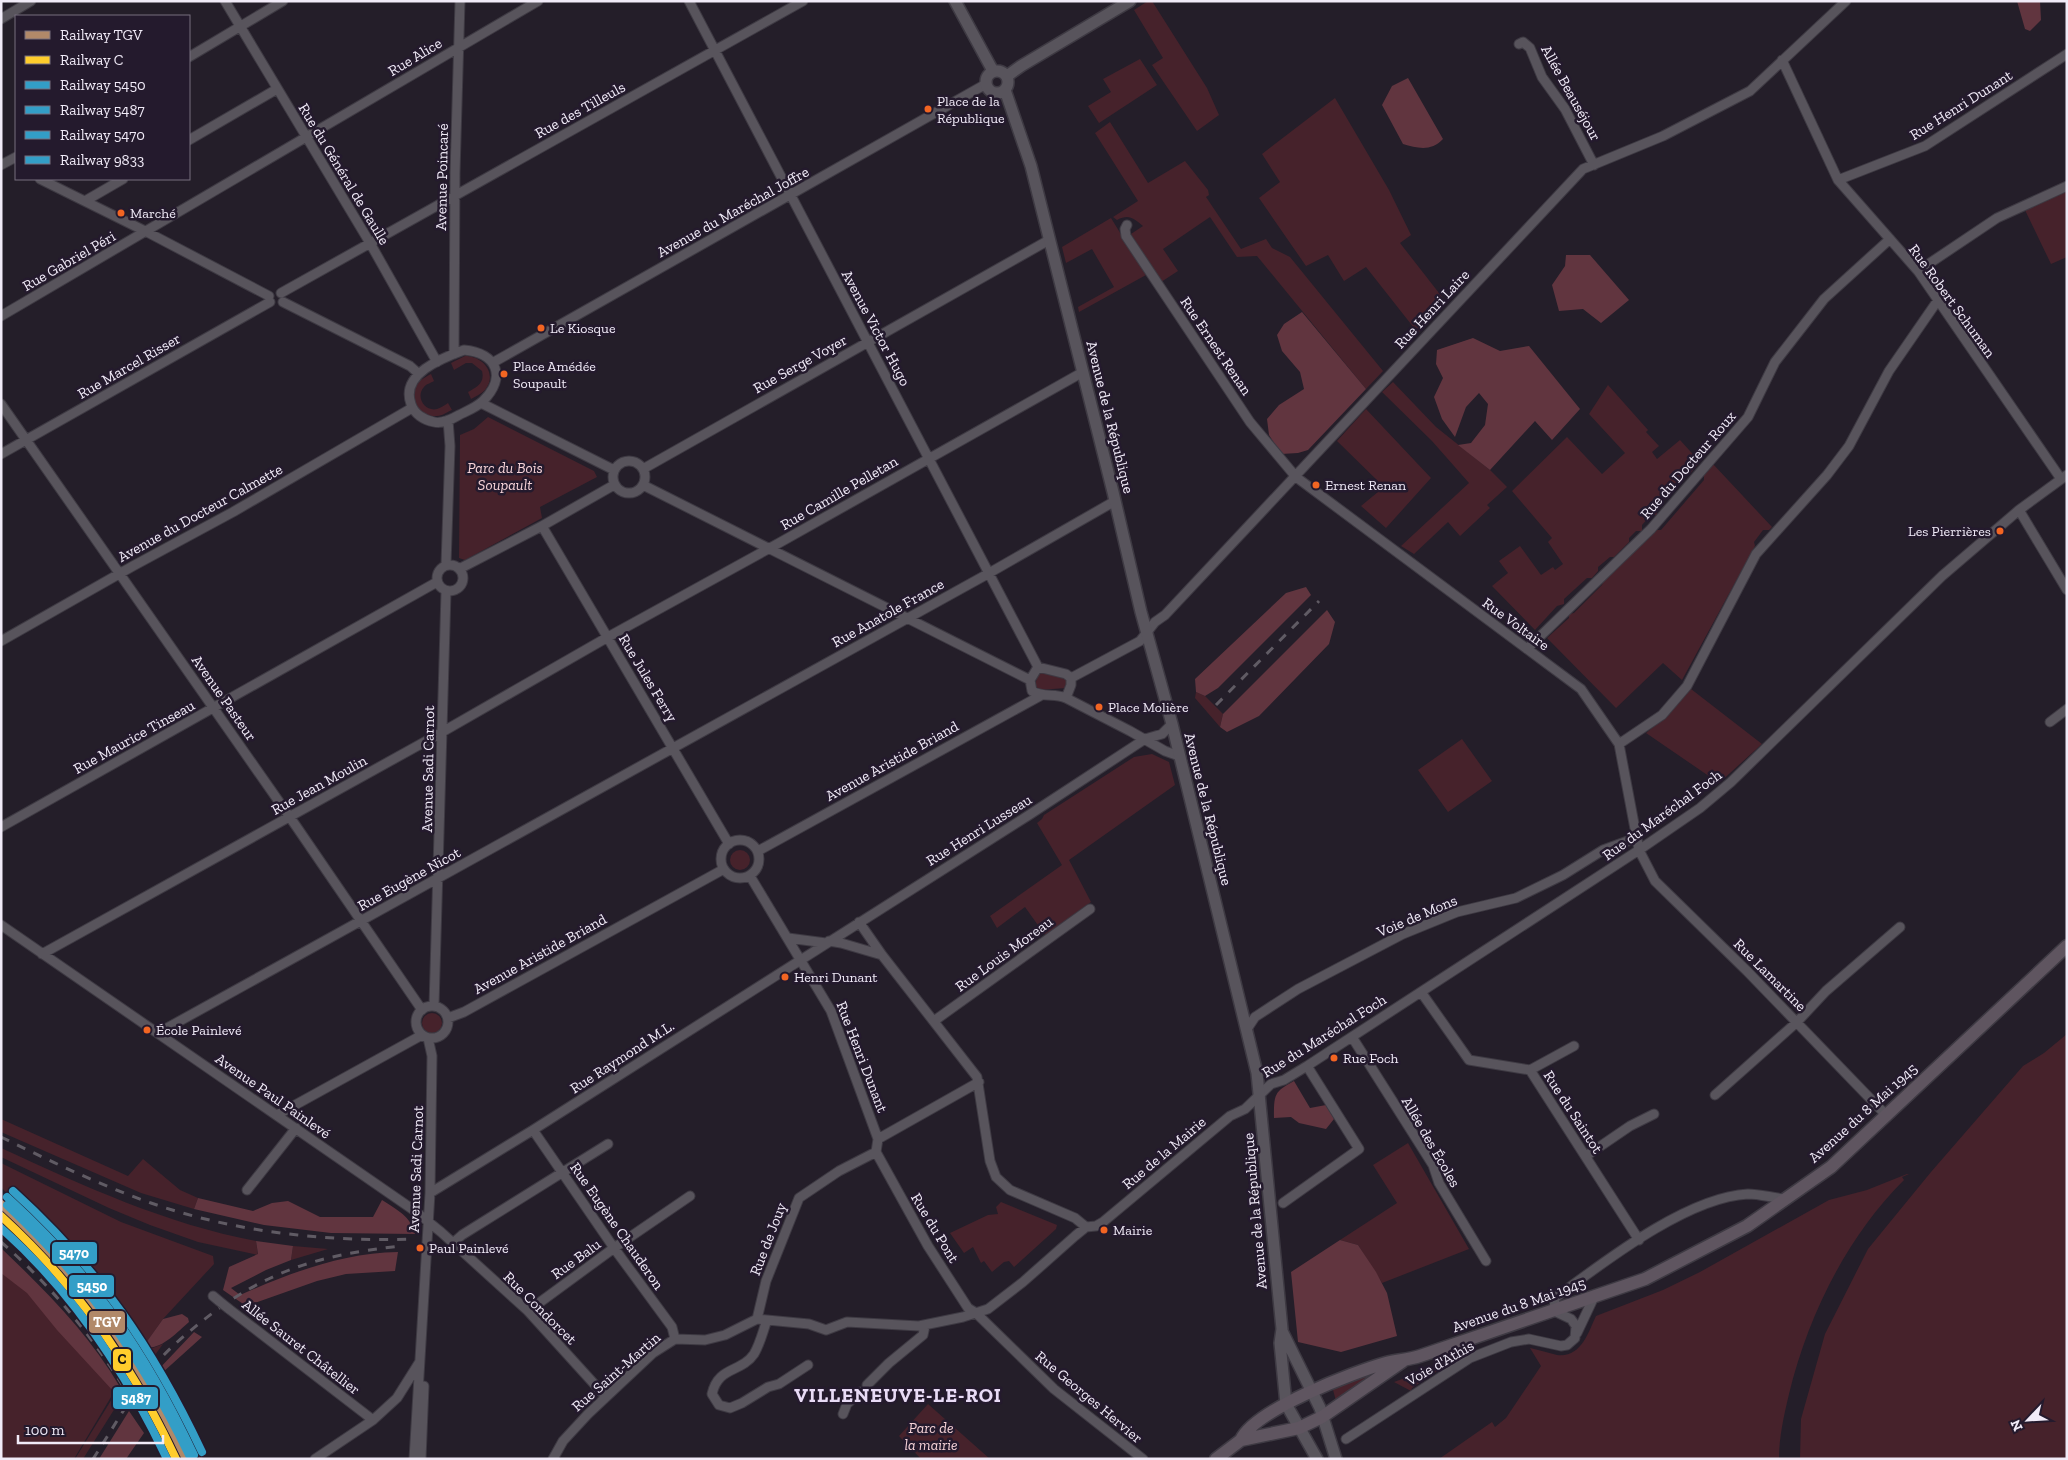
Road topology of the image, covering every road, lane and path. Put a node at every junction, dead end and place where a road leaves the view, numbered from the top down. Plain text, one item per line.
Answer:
1 (31, 1) edge
2 (224, 1) edge
3 (284, 1) edge
4 (460, 1) edge
5 (538, 1) edge
6 (689, 1) edge
7 (803, 1) edge
8 (956, 1) edge
9 (1130, 1) edge
10 (1846, 1) edge
11 (1, 19) edge
12 (240, 27) junction
13 (1518, 44) dead end
14 (459, 47) junction
15 (715, 50) junction
16 (2067, 54) edge
17 (190, 56) edge
18 (1782, 60) junction
19 (994, 71) junction
20 (1007, 76) junction
21 (986, 84) junction
22 (277, 89) junction
23 (1005, 90) junction
24 (306, 138) junction
25 (190, 139) edge
26 (15, 157) edge
27 (3, 163) edge
28 (1594, 164) junction
29 (15, 167) edge
30 (42, 180) edge
31 (121, 180) edge
32 (1838, 180) junction
33 (2067, 186) edge
34 (791, 195) junction
35 (455, 196) junction
36 (85, 201) junction
37 (1127, 225) dead end
38 (147, 232) junction
39 (1890, 239) junction
40 (1049, 240) junction
41 (370, 243) junction
42 (1918, 271) junction
43 (282, 297) junction
44 (269, 299) junction
45 (1938, 300) junction
46 (1, 316) edge
47 (867, 342) junction
48 (454, 354) junction
49 (437, 362) junction
50 (494, 362) junction
51 (1083, 372) junction
52 (419, 374) junction
53 (481, 403) junction
54 (1, 404) edge
55 (412, 408) junction
56 (448, 420) junction
57 (26, 440) junction
58 (1, 454) edge
59 (928, 457) junction
60 (643, 469) junction
61 (614, 470) junction
62 (1296, 477) junction
63 (2064, 477) edge
64 (614, 484) junction
65 (644, 485) junction
66 (1115, 501) junction
67 (2019, 510) junction
68 (542, 526) junction
69 (769, 549) junction
70 (446, 565) junction
71 (459, 569) junction
72 (989, 573) junction
73 (119, 574) junction
74 (437, 582) junction
75 (2067, 590) edge
76 (446, 592) junction
77 (907, 618) junction
78 (1148, 632) junction
79 (608, 637) junction
80 (1, 640) edge
81 (1527, 649) junction
82 (1038, 667) junction
83 (1071, 678) junction
84 (1030, 680) junction
85 (1040, 696) junction
86 (1066, 698) junction
87 (214, 708) junction
88 (2067, 709) edge
89 (2050, 722) dead end
90 (1172, 724) junction
91 (443, 731) junction
92 (1145, 740) junction
93 (1618, 744) junction
94 (673, 748) junction
95 (1179, 756) junction
96 (290, 816) junction
97 (1, 827) edge
98 (1636, 838) junction
99 (729, 844) junction
100 (1639, 850) junction
101 (758, 851) junction
102 (724, 869) junction
103 (750, 876) junction
104 (439, 879) junction
105 (1090, 909) dead end
106 (361, 920) junction
107 (859, 922) junction
108 (1, 925) edge
109 (1900, 927) dead end
110 (788, 938) junction
111 (828, 942) junction
112 (2067, 946) edge
113 (42, 954) junction
114 (882, 955) junction
115 (801, 960) junction
116 (1421, 992) junction
117 (434, 1006) junction
118 (422, 1010) junction
119 (448, 1018) junction
120 (934, 1021) junction
121 (1797, 1022) junction
122 (1247, 1029) junction
123 (158, 1033) junction
124 (425, 1037) junction
125 (1352, 1037) junction
126 (1574, 1046) dead end
127 (1307, 1066) junction
128 (1530, 1070) junction
129 (979, 1082) junction
130 (1715, 1095) dead end
131 (1258, 1098) junction
132 (1654, 1114) dead end
133 (277, 1115) junction
134 (1887, 1116) junction
135 (296, 1128) junction
136 (533, 1130) junction
137 (878, 1139) junction
138 (608, 1144) dead end
139 (876, 1152) junction
140 (1586, 1156) junction
141 (562, 1171) junction
142 (247, 1190) dead end
143 (430, 1193) junction
144 (690, 1196) dead end
145 (1786, 1199) junction
146 (1283, 1203) dead end
147 (428, 1223) junction
148 (1086, 1228) junction
149 (1639, 1240) junction
150 (453, 1243) junction
151 (614, 1248) junction
152 (1486, 1261) dead end
153 (1594, 1297) junction
154 (216, 1298) dead end
155 (528, 1311) junction
156 (1554, 1311) junction
157 (976, 1313) junction
158 (757, 1319) junction
159 (767, 1320) junction
160 (925, 1326) junction
161 (1282, 1329) junction
162 (1577, 1333) junction
163 (675, 1339) junction
164 (420, 1361) junction
165 (1403, 1361) junction
166 (808, 1366) dead end
167 (867, 1385) dead end
168 (1311, 1391) junction
169 (402, 1392) junction
170 (860, 1392) dead end
171 (606, 1397) junction
172 (420, 1402) junction
173 (1286, 1404) junction
174 (843, 1414) dead end
175 (1322, 1416) junction
176 (373, 1420) junction
177 (1299, 1428) junction
178 (1346, 1439) dead end
179 (1241, 1440) junction
180 (315, 1459) edge
181 (414, 1459) edge
182 (421, 1459) edge
183 (553, 1459) edge
184 (1143, 1459) edge
185 (1216, 1459) edge
186 (1317, 1459) edge
187 (1336, 1459) edge

1 - 11 street
2 - 12 street, Rue du Général de Gaulle
3 - 12 street
4 - 14 street, Avenue Poincaré
5 - 14 street, Rue Alice
6 - 15 street, Avenue Victor Hugo
7 - 15 street, Rue des Tilleuls
8 - 19 main road
9 - 20 main road
10 - 18 street, Rue Henri Laire
12 - 17 street
12 - 22 street, Rue du Général de Gaulle
13 - 28 street, Allée Beauséjour
14 - 24 street, Rue Alice
14 - 35 street, Avenue Poincaré
15 - 34 street, Avenue Victor Hugo
15 - 35 street, Rue des Tilleuls
16 - 32 street, Rue Henri Dunant
18 - 28 street, Rue Henri Laire
18 - 32 street, Rue Robert Schuman
19 - 20 main road
19 - 21 main road
20 - 23 main road
21 - 23 main road
21 - 34 street, Avenue du Maréchal Joffre
22 - 24 street, Rue du Général de Gaulle
22 - 25 street
23 - 40 main road, Avenue de la République
24 - 38 street, Rue Gabriel Péri
24 - 41 street, Rue du Général de Gaulle
26 - 27 street
27 - 29 street
28 - 62 street, Rue Henri Laire
30 - 36 street
31 - 36 street
32 - 39 street, Rue Robert Schuman
33 - 42 street
34 - 47 street, Avenue Victor Hugo
34 - 50 street, Avenue du Maréchal Joffre
35 - 41 street, Rue des Tilleuls
35 - 48 street, Avenue Poincaré
36 - 38 street
37 - 62 street, Rue Ernest Renan
38 - 44 street
38 - 46 street, Rue Gabriel Péri
39 - 42 street, Rue Robert Schuman
39 - 81 street, Rue du Docteur Roux
40 - 47 street, Rue Serge Voyer
40 - 51 main road, Avenue de la République
41 - 43 street
41 - 49 street, Rue du Général de Gaulle
42 - 45 street, Rue Robert Schuman
43 - 44 street
43 - 52 street
44 - 57 street, Rue Marcel Risser
45 - 63 street, Rue Robert Schuman
45 - 93 street
47 - 59 street, Avenue Victor Hugo
47 - 60 street, Rue Serge Voyer
48 - 49 street
48 - 50 street
49 - 52 street
50 - 53 street
51 - 59 street, Rue Camille Pelletan
51 - 66 main road, Avenue de la République
52 - 55 street
53 - 56 street
53 - 61 street
54 - 57 street, Avenue Pasteur
55 - 56 street
55 - 73 street, Avenue du Docteur Calmette
56 - 70 street
57 - 58 street, Rue Marcel Risser
57 - 73 street, Avenue Pasteur
59 - 69 street, Rue Camille Pelletan
59 - 72 street, Avenue Victor Hugo
60 - 61 street
60 - 65 street
61 - 64 street
62 - 78 street, Rue Henri Laire
62 - 81 street, Rue Voltaire
63 - 67 street, Rue du Maréchal Foch
64 - 65 street
64 - 68 street
65 - 69 street
66 - 72 street, Rue Anatole France
66 - 78 main road, Avenue de la République
67 - 75 street
67 - 100 street, Rue du Maréchal Foch
68 - 71 street
68 - 79 street, Rue Jules Ferry
69 - 77 street
69 - 79 street, Rue Camille Pelletan
70 - 71 street
70 - 74 street
71 - 76 street
72 - 77 street, Rue Anatole France
72 - 82 street, Avenue Victor Hugo
73 - 80 street, Avenue du Docteur Calmette
73 - 87 street, Avenue Pasteur
74 - 76 street
74 - 87 street, Rue Maurice Tinseau
76 - 91 street, Avenue Sadi Carnot
77 - 84 street
77 - 94 street, Rue Anatole France
78 - 83 street, Rue Henri Laire
78 - 90 main road, Avenue de la République
79 - 91 street, Rue Jean Moulin
79 - 94 street, Rue Jules Ferry
81 - 93 street, Rue Voltaire
82 - 83 street
82 - 84 street
83 - 86 street
84 - 85 street
85 - 86 street
85 - 101 street, Avenue Aristide Briand
86 - 92 street
87 - 96 street, Avenue Pasteur
87 - 97 street, Rue Maurice Tinseau
88 - 89 street
90 - 92 street, Rue Henri Lusseau
90 - 95 main road, Avenue de la République
91 - 96 street, Rue Jean Moulin
91 - 104 street, Avenue Sadi Carnot
92 - 95 street
92 - 107 street, Rue Henri Lusseau
93 - 98 street, Rue Voltaire
94 - 99 street, Rue Jules Ferry
94 - 104 street, Rue Eugène Nicot
95 - 122 main road, Avenue de la République
96 - 106 street, Avenue Pasteur
96 - 113 street, Rue Jean Moulin
98 - 100 street, Rue Voltaire
98 - 122 street, Voie de Mons
99 - 101 street
99 - 102 street
100 - 116 street, Rue du Maréchal Foch
100 - 121 street, Rue Lamartine
101 - 103 street
102 - 103 street
102 - 119 street, Avenue Aristide Briand
103 - 110 street
104 - 106 street, Rue Eugène Nicot
104 - 117 street, Avenue Sadi Carnot
105 - 120 street, Rue Louis Moreau
106 - 118 street, Avenue Pasteur
106 - 123 street, Rue Eugène Nicot
107 - 111 street, Rue Henri Lusseau
107 - 114 street
108 - 113 street, Avenue Paul Painlevé
109 - 121 street
110 - 111 street
110 - 115 street
111 - 114 street
111 - 115 street, Rue Raymond M.L.
112 - 134 main road, Avenue du 8 Mai 1945
113 - 123 street, Avenue Paul Painlevé
114 - 120 street
115 - 136 street, Rue Raymond M.L.
115 - 137 street, Rue Henri Dunant
116 - 125 street, Rue du Maréchal Foch
116 - 128 street, Rue du Saintot
117 - 118 street
117 - 119 street
118 - 124 street
119 - 124 street
120 - 129 street
121 - 130 street
121 - 134 street, Rue Lamartine
122 - 131 main road, Avenue de la République
123 - 133 street, Avenue Paul Painlevé
124 - 133 street
124 - 143 street, Avenue Sadi Carnot
125 - 127 street, Rue du Maréchal Foch
125 - 152 street, Allée des Écoles
126 - 128 street
127 - 131 street, Rue du Maréchal Foch
127 - 146 street
128 - 140 street, Rue du Saintot
129 - 137 street
129 - 148 street
131 - 148 street, Rue de la Mairie
131 - 161 main road, Avenue de la République
132 - 140 street
133 - 135 street, Avenue Paul Painlevé
134 - 145 main road, Avenue du 8 Mai 1945
135 - 142 street
135 - 147 street, Avenue Paul Painlevé
136 - 141 street, Rue Eugène Chauderon
136 - 143 street, Rue Raymond M.L.
137 - 139 street
138 - 141 street
139 - 157 street, Rue du Pont
139 - 158 street, Rue de Jouy
140 - 149 street, Rue du Saintot
141 - 150 street
141 - 151 street, Rue Eugène Chauderon
143 - 147 street, Avenue Sadi Carnot
144 - 151 street, Rue Balu
145 - 149 street
145 - 153 main road, Avenue du 8 Mai 1945
147 - 150 street, Rue Condorcet
147 - 164 street, Avenue Sadi Carnot
148 - 157 street, Rue de la Mairie
149 - 156 street
150 - 155 street, Rue Condorcet
151 - 155 street, Rue Balu
151 - 163 street, Rue Eugène Chauderon
153 - 156 main road, Avenue du 8 Mai 1945
153 - 162 street
154 - 176 street, Allée Sauret Châtellier, bridge
155 - 171 street, Rue Condorcet
156 - 162 street
156 - 165 main road, Avenue du 8 Mai 1945
157 - 160 street
157 - 184 street, Rue Georges Hervier
158 - 159 street
158 - 163 street, Rue Saint-Martin
159 - 160 street
159 - 166 street
160 - 167 street
161 - 168 main road
161 - 173 main road, Avenue de la République
162 - 178 street, Voie d'Athis
163 - 171 street, Rue Saint-Martin
164 - 169 street
164 - 172 street, Avenue Sadi Carnot
165 - 168 main road, Avenue du 8 Mai 1945
165 - 175 main road, Avenue du 8 Mai 1945
168 - 173 main road, Avenue du 8 Mai 1945
168 - 175 main road
169 - 172 street
169 - 176 street
170 - 174 street
171 - 183 street, Rue Saint-Martin
172 - 181 street, Avenue Sadi Carnot
172 - 182 street, Avenue Sadi Carnot
173 - 177 main road, Avenue de la République
173 - 179 main road, Avenue du 8 Mai 1945
175 - 177 main road, Avenue du 8 Mai 1945
175 - 187 main road
176 - 180 street
177 - 179 main road, Avenue du 8 Mai 1945
177 - 186 main road, Avenue de la République
179 - 185 main road, Avenue du 8 Mai 1945

